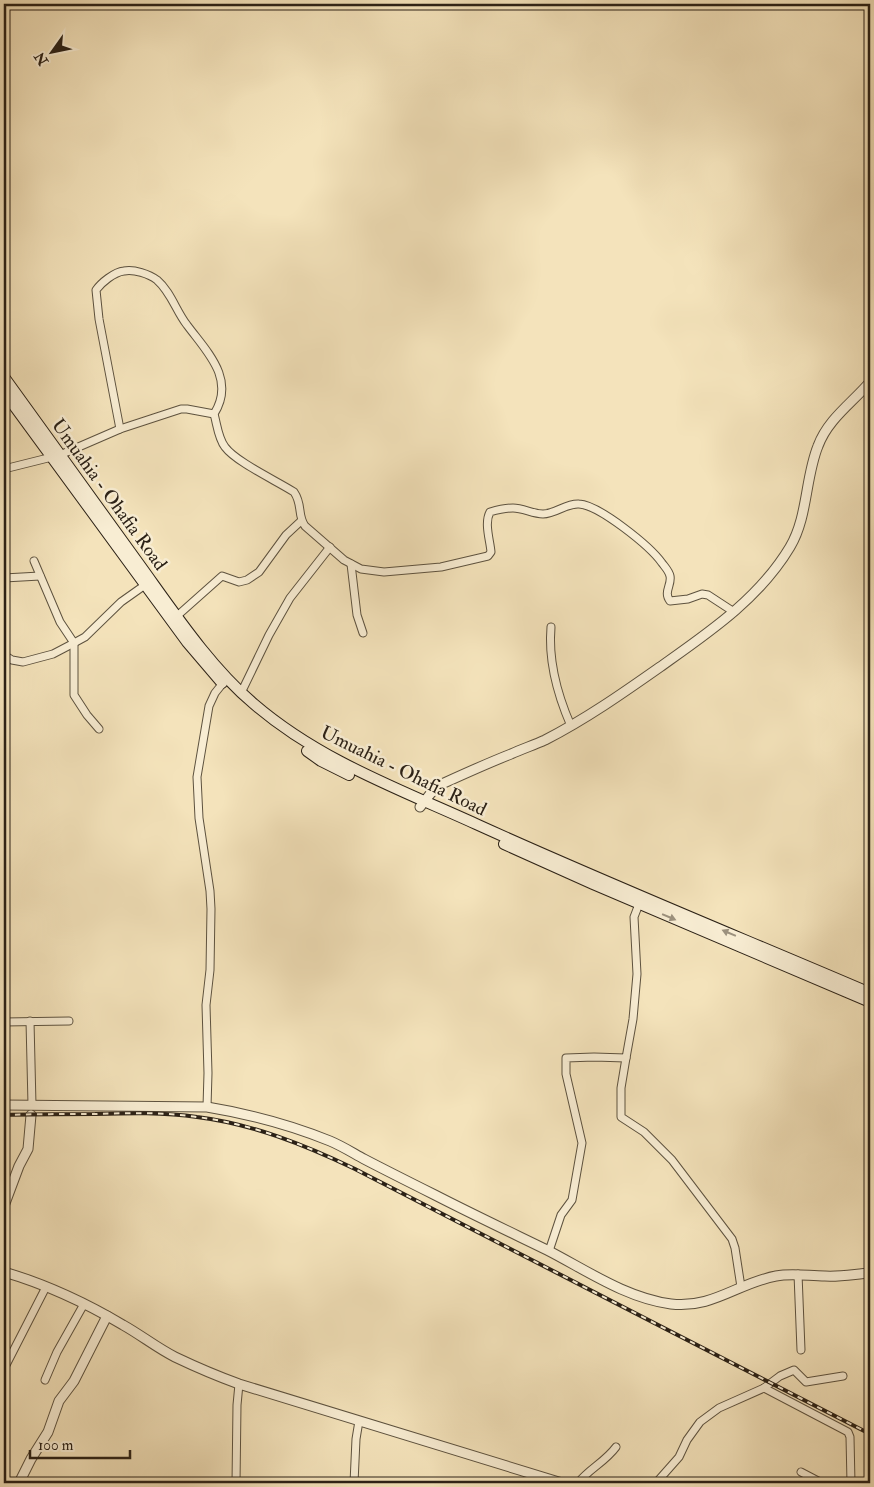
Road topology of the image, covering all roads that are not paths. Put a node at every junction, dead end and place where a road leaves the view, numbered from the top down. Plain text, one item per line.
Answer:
1 (4, 377) edge
2 (870, 382) edge
3 (4, 392) edge
4 (214, 414) junction
5 (120, 429) junction
6 (56, 456) junction
7 (4, 469) edge
8 (301, 521) junction
9 (330, 547) junction
10 (34, 561) dead end
11 (351, 564) junction
12 (40, 576) junction
13 (4, 578) edge
14 (145, 585) junction
15 (734, 612) junction
16 (177, 616) junction
17 (551, 627) dead end
18 (363, 633) dead end
19 (74, 643) junction
20 (4, 654) edge
21 (223, 683) junction
22 (241, 692) junction
23 (571, 726) junction
24 (99, 729) dead end
25 (422, 804) junction
26 (639, 904) junction
27 (870, 993) edge
28 (870, 1002) edge
29 (69, 1021) dead end
30 (4, 1022) edge
31 (30, 1022) junction
32 (626, 1058) junction
33 (4, 1105) edge
34 (207, 1107) junction
35 (32, 1110) junction
36 (4, 1206) edge
37 (549, 1251) junction
38 (870, 1273) edge
39 (798, 1274) junction
40 (5, 1276) edge
41 (46, 1287) junction
42 (741, 1288) junction
43 (84, 1304) junction
44 (107, 1316) junction
45 (801, 1350) dead end
46 (4, 1369) edge
47 (843, 1376) dead end
48 (45, 1380) dead end
49 (239, 1384) junction
50 (764, 1388) junction
51 (359, 1421) junction
52 (616, 1447) dead end
53 (801, 1472) dead end
54 (19, 1483) edge
55 (236, 1483) edge
56 (354, 1483) edge
57 (562, 1483) edge
58 (578, 1483) edge
59 (656, 1483) edge
60 (822, 1483) edge
61 (849, 1483) edge

1 - 6 main road, Umuahia - Ohafia Road
2 - 15 street
3 - 6 main road, Umuahia - Ohafia Road
4 - 5 street
4 - 5 street
4 - 8 street
5 - 6 street
6 - 7 street
6 - 14 main road, Umuahia - Ohafia Road
6 - 16 main road, Umuahia - Ohafia Road
8 - 9 street
8 - 16 street
9 - 11 street
9 - 22 street
10 - 12 street
11 - 15 street
11 - 18 street
12 - 13 street
12 - 19 street
14 - 19 street
14 - 21 main road, Umuahia - Ohafia Road
15 - 23 street
16 - 22 main road, Umuahia - Ohafia Road
17 - 23 street
19 - 20 street
19 - 24 street
21 - 25 main road, Umuahia - Ohafia Road
21 - 34 street
22 - 25 main road, Umuahia - Ohafia Road
23 - 25 street
25 - 26 main road, Umuahia - Ohafia Road
27 -> 25 main road, Umuahia - Ohafia Road
26 -> 28 main road, Umuahia - Ohafia Road
26 - 32 street
29 - 31 street
30 - 31 street
31 - 35 street
32 - 37 street
32 - 42 street
33 - 35 street
34 - 35 street
34 - 37 street
35 - 36 street
37 - 42 street
38 - 39 street
39 - 42 street
39 - 45 street
40 - 41 street
41 - 43 street
41 - 46 street
43 - 44 street
43 - 48 street
44 - 49 street
44 - 54 street
47 - 50 street
49 - 51 street
49 - 55 street
50 - 59 street
50 - 61 street
51 - 56 street
51 - 57 street
52 - 58 street
53 - 60 street

